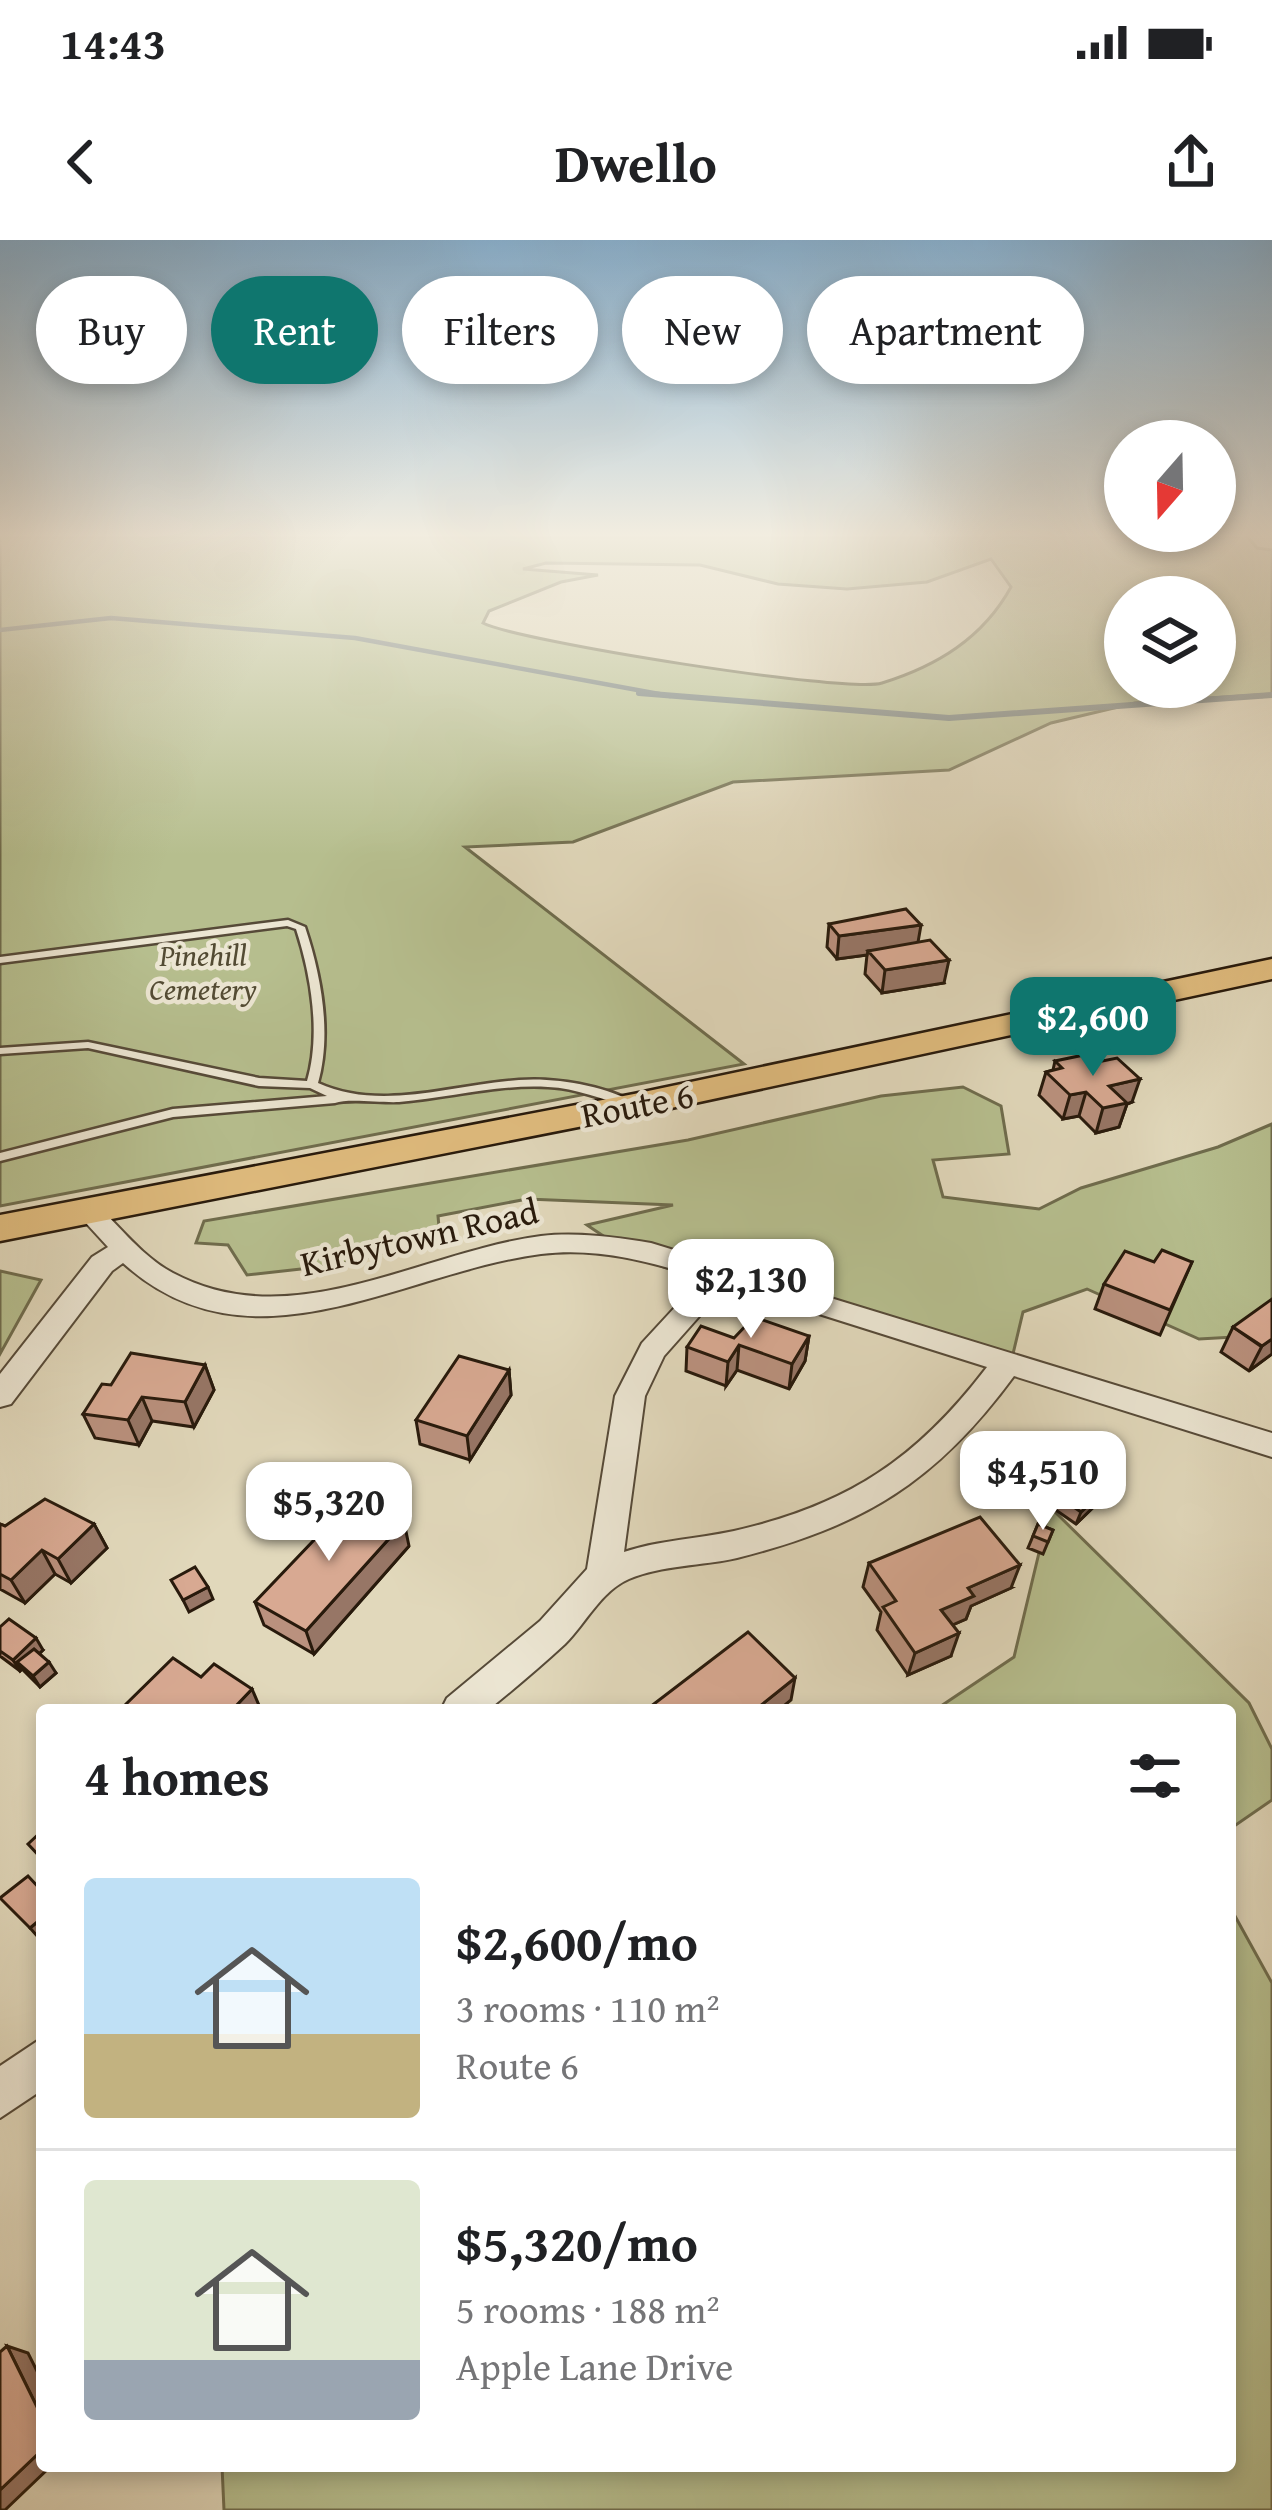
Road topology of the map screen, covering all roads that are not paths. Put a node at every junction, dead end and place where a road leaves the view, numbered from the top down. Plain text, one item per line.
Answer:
1 (0, 960) edge
2 (1272, 969) edge
3 (0, 1051) edge
4 (312, 1085) junction
5 (350, 1097) junction
6 (634, 1105) junction
7 (0, 1157) edge
8 (88, 1211) junction
9 (0, 1228) edge
10 (124, 1248) junction
11 (724, 1271) junction
12 (1007, 1363) junction
13 (0, 1396) edge
14 (1272, 1445) edge
15 (603, 1577) junction
16 (467, 1704) edge
17 (36, 2066) edge
18 (0, 2095) edge

1 - 4 lane
2 - 6 main road, Route 6
3 - 4 lane
4 - 5 lane
5 - 6 lane
5 - 7 lane
6 - 8 main road, Route 6
8 - 9 main road, Route 6
8 - 10 street, Kirbytown Road
10 - 11 street, Kirbytown Road
10 - 13 street
11 - 12 street, Kirbytown Road
11 - 15 street
12 - 14 street, Kirbytown Road
12 - 15 street
15 - 16 street
17 - 18 street

